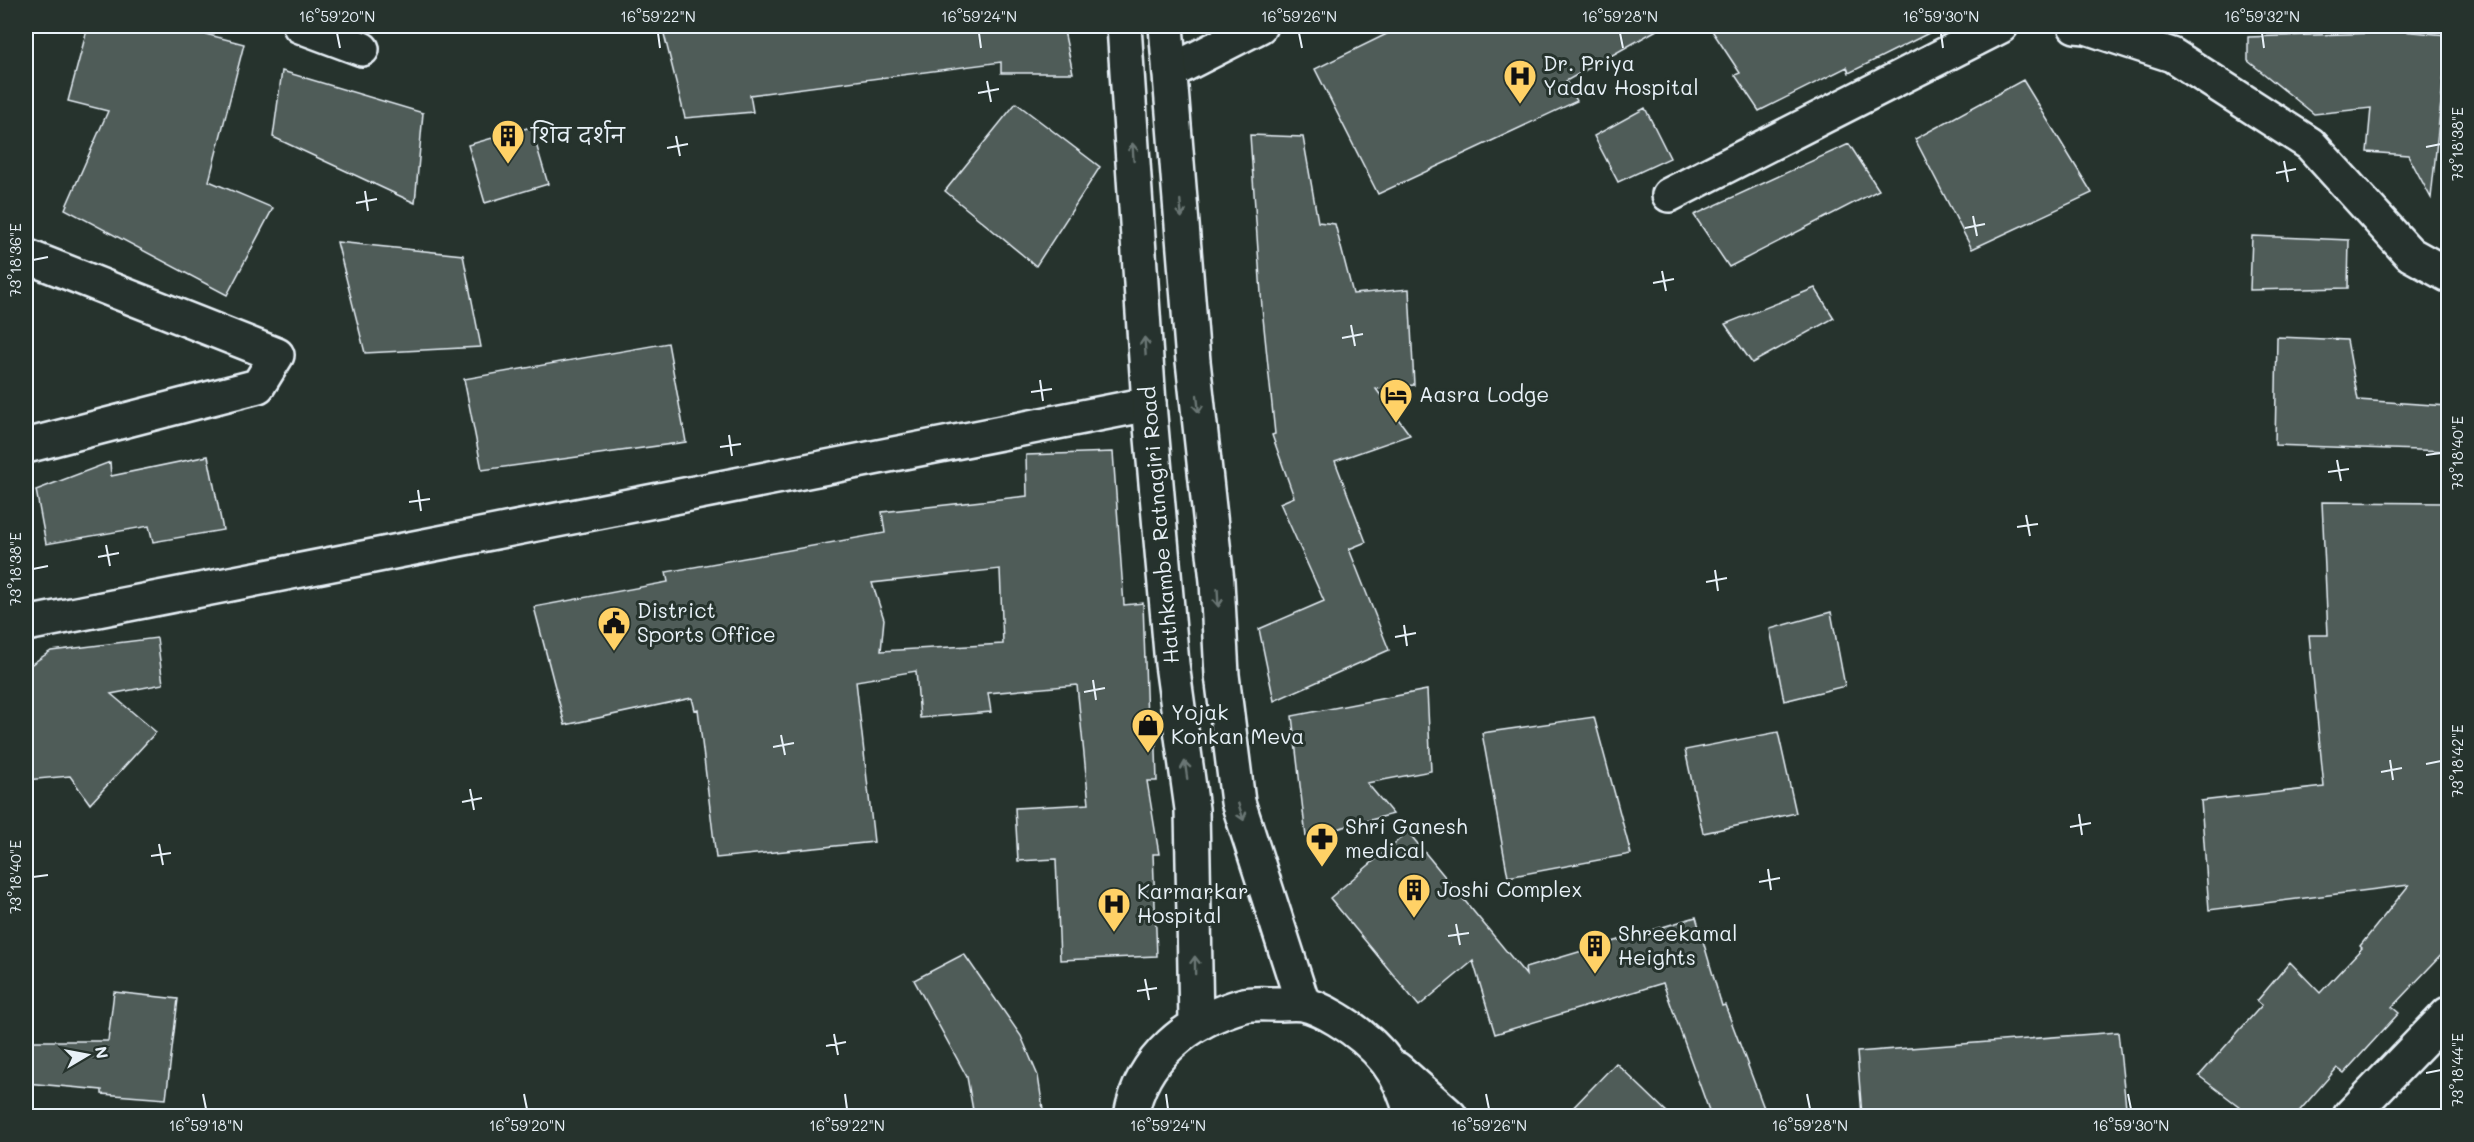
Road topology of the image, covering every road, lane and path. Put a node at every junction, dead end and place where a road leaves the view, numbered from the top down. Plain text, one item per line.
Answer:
1 (300, 26) edge
2 (1124, 26) edge
3 (1166, 26) edge
4 (1260, 26) edge
5 (2001, 26) edge
6 (2075, 26) edge
7 (362, 49) dead end
8 (1170, 72) junction
9 (1669, 195) dead end
10 (26, 256) edge
11 (2448, 275) edge
12 (1149, 404) junction
13 (26, 446) edge
14 (26, 624) edge
15 (1303, 1004) junction
16 (2448, 1014) edge
17 (1196, 1023) junction
18 (1387, 1060) junction
19 (1131, 1116) edge
20 (1411, 1116) edge
21 (1450, 1116) edge
22 (2350, 1116) edge

1 - 7 street
12 -> 2 street, Hathkambe Ratnagiri Road
3 - 8 street
4 - 8 street
5 - 9 street
6 - 11 street
8 -> 15 street
10 - 13 street
12 - 14 street
17 -> 12 street, Hathkambe Ratnagiri Road
15 - 17 street
15 - 18 street
16 - 22 street
17 - 19 street
18 - 20 street
18 - 21 street

